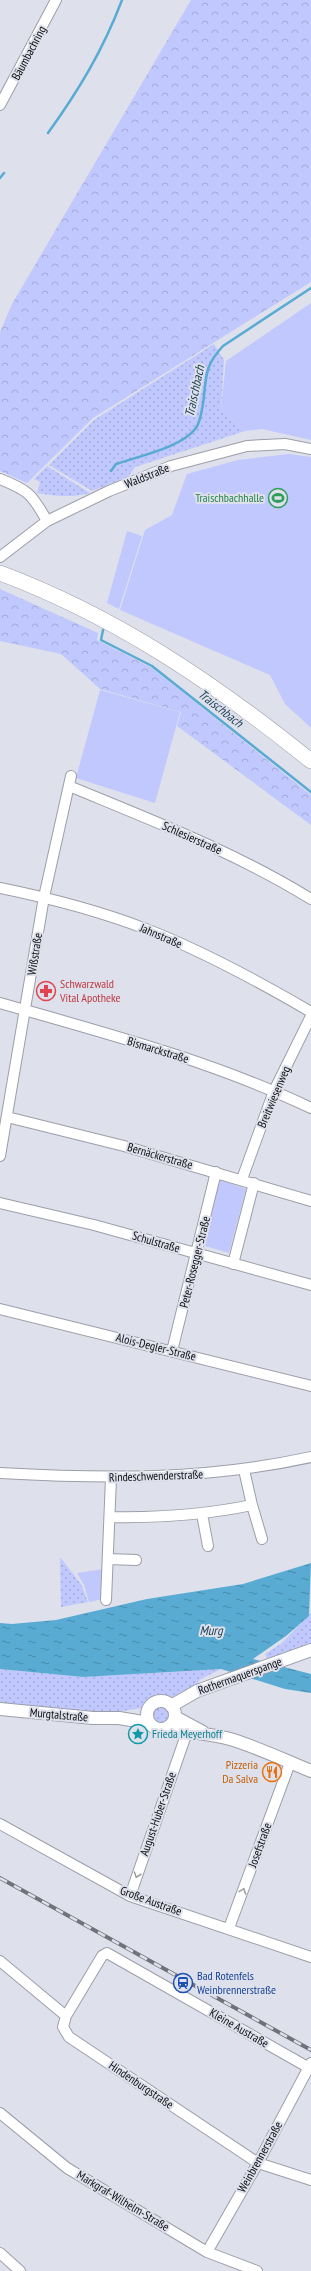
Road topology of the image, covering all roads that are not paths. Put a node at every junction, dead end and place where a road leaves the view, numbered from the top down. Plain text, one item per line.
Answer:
1 (56, 0) edge
2 (0, 105) edge
3 (311, 449) edge
4 (0, 479) edge
5 (47, 520) junction
6 (4, 553) edge
7 (0, 573) edge
8 (311, 761) edge
9 (70, 781) joint
10 (0, 888) edge
11 (44, 897) junction
12 (311, 899) edge
13 (0, 1003) edge
14 (26, 1010) junction
15 (311, 1012) edge
16 (311, 1016) edge
17 (274, 1091) junction
18 (0, 1095) edge
19 (10, 1098) junction
20 (311, 1108) edge
21 (7, 1117) junction
22 (0, 1156) edge
23 (216, 1172) junction
24 (242, 1179) junction
25 (254, 1183) junction
26 (311, 1201) edge
27 (0, 1203) edge
28 (196, 1254) junction
29 (233, 1264) junction
30 (311, 1285) edge
31 (0, 1309) edge
32 (172, 1351) junction
33 (311, 1386) edge
34 (311, 1457) edge
35 (244, 1470) junction
36 (0, 1473) edge
37 (111, 1478) junction
38 (252, 1505) junction
39 (202, 1514) junction
40 (110, 1517) junction
41 (262, 1539) dead end
42 (208, 1546) dead end
43 (108, 1559) junction
44 (136, 1560) dead end
45 (106, 1600) dead end
46 (311, 1650) edge
47 (0, 1709) edge
48 (172, 1716) junction
49 (149, 1717) junction
50 (185, 1732) junction
51 (206, 1733) junction
52 (290, 1763) junction
53 (311, 1772) edge
54 (0, 1824) edge
55 (130, 1896) junction
56 (229, 1928) junction
57 (311, 1957) edge
58 (0, 1961) edge
59 (66, 2016) junction
60 (310, 2066) edge
61 (0, 2114) edge
62 (258, 2163) junction
63 (311, 2180) edge
64 (207, 2252) junction
65 (0, 2253) edge
66 (20, 2271) edge
67 (257, 2271) edge

1 - 2 street, Bäumbachring
3 - 5 street, Waldstraße
4 - 5 street
5 - 6 street, Waldstraße
7 - 8 main road
9 - 11 street, Wißstraße
9 - 12 street, Schlesierstraße
10 - 11 street, Jahnstraße
11 - 14 street, Wißstraße
11 - 15 street, Jahnstraße
13 - 14 street, Bismarckstraße
14 - 17 street, Bismarckstraße
14 - 19 street, Wißstraße
16 - 17 street, Breitwiesenweg
17 - 20 street, Bismarckstraße
17 - 24 street, Breitwiesenweg
18 - 19 street
19 - 21 street, Wißstraße
21 - 22 street, Wißstraße
21 - 23 street, Bernäckerstraße
23 - 24 street, Bernäckerstraße
23 - 28 street, Peter-Rosegger-Straße
24 - 25 street, Bernäckerstraße
25 - 26 street, Bernäckerstraße
25 - 29 street
27 - 28 street, Schulstraße
28 - 29 street, Schulstraße
28 - 32 street, Peter-Rosegger-Straße
29 - 30 street, Schulstraße
31 - 32 street, Alois-Degler-Straße
32 - 33 street, Alois-Degler-Straße
34 - 35 street, Rindeschwenderstraße
35 - 37 street, Rindeschwenderstraße
35 - 38 street
36 - 37 street, Rindeschwenderstraße
37 - 40 street
38 - 39 street
38 - 41 street
39 - 40 street
39 - 42 street
40 - 43 street
43 - 44 street
43 - 45 street
46 - 48 street, Rothermaquerspange
47 - 49 street, Murgtalstraße
48 - 49 street, Murgtalstraße
48 - 49 street, Murgtalstraße
48 - 50 street, Murgtalstraße
48 - 51 street, Murgtalstraße
50 - 51 street, Murgtalstraße
50 -> 55 street, August-Huber-Straße
51 - 52 street, Murgtalstraße
52 - 53 street, Murgtalstraße
56 -> 52 street, Josefstraße
54 - 55 street, Große Austraße
55 - 56 street, Große Austraße
56 - 57 street, Große Austraße
58 - 59 street
59 - 60 street, Kleine Austraße
59 - 62 street, Hindenburgstraße
60 - 62 street, Weinbrennerstraße
61 - 64 street, Markgraf-Wilhelm-Straße
62 - 63 street, Hindenburgstraße
62 - 64 street, Weinbrennerstraße
64 - 67 street, Markgraf-Wilhelm-Straße
65 - 66 street

